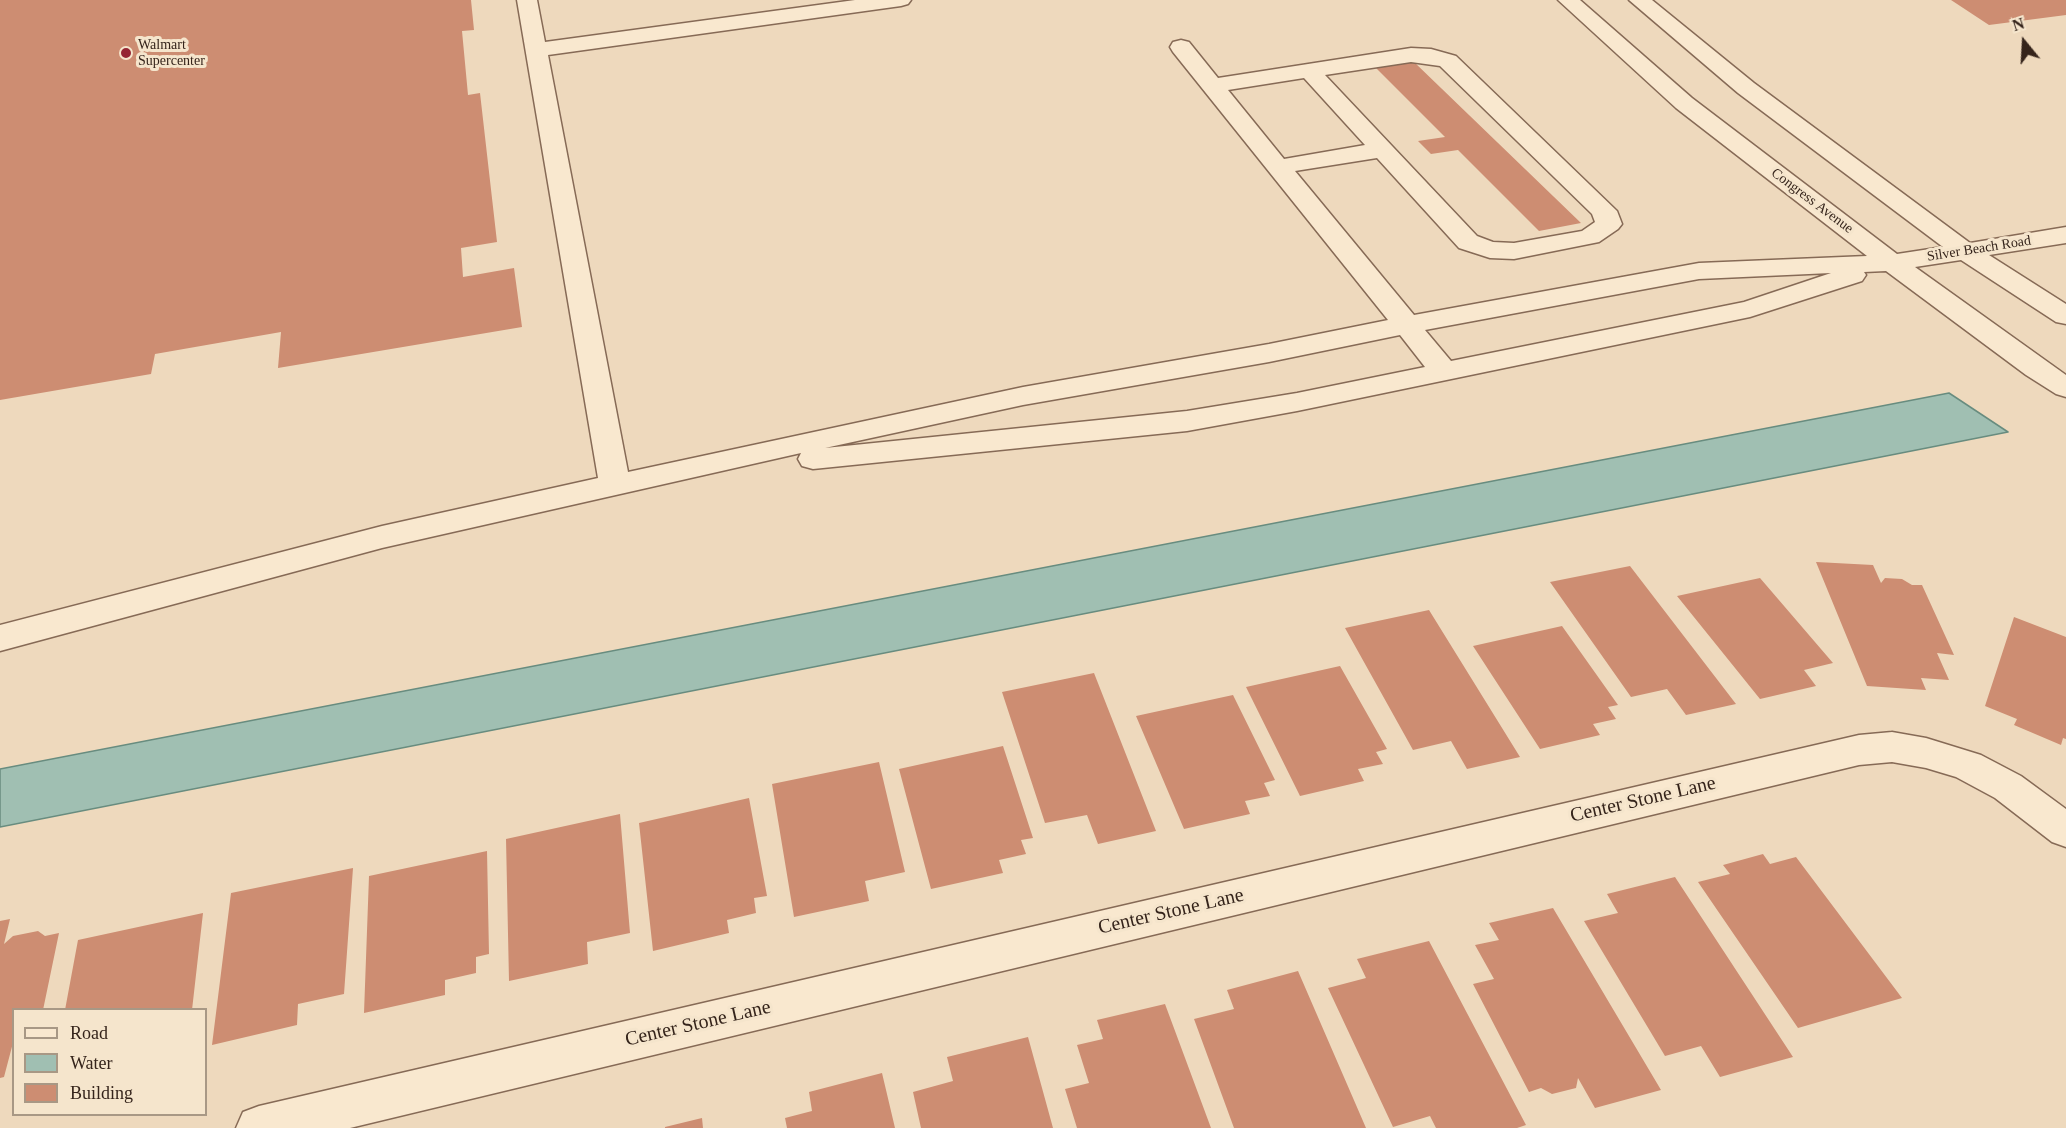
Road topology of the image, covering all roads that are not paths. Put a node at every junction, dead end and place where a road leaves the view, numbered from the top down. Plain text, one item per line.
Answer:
1 (527, 0) edge
2 (901, 0) edge
3 (1568, 0) edge
4 (1639, 0) edge
5 (1181, 47) dead end
6 (536, 50) junction
7 (1309, 71) junction
8 (1212, 86) junction
9 (1381, 150) junction
10 (1277, 167) junction
11 (2066, 234) edge
12 (1965, 251) junction
13 (1892, 263) junction
14 (2066, 316) edge
15 (1405, 326) junction
16 (1444, 371) junction
17 (2066, 388) edge
18 (700, 468) junction
19 (615, 486) junction
20 (0, 638) edge
21 (2066, 831) edge
22 (259, 1128) edge

1 - 6 street
2 - 6 street
3 - 13 street, Congress Avenue
4 - 12 street
5 - 8 street
6 - 19 street
7 - 8 street
7 - 9 street
7 - 9 street
8 - 10 street
9 - 10 street
10 - 15 street
11 - 12 street, Silver Beach Road
12 - 13 street, Silver Beach Road
12 - 14 street
13 - 15 street
13 - 16 street
13 - 17 street, Congress Avenue
15 - 16 street
15 - 18 street
16 - 18 street
18 - 19 street
19 - 20 street
21 - 22 street, Center Stone Lane

